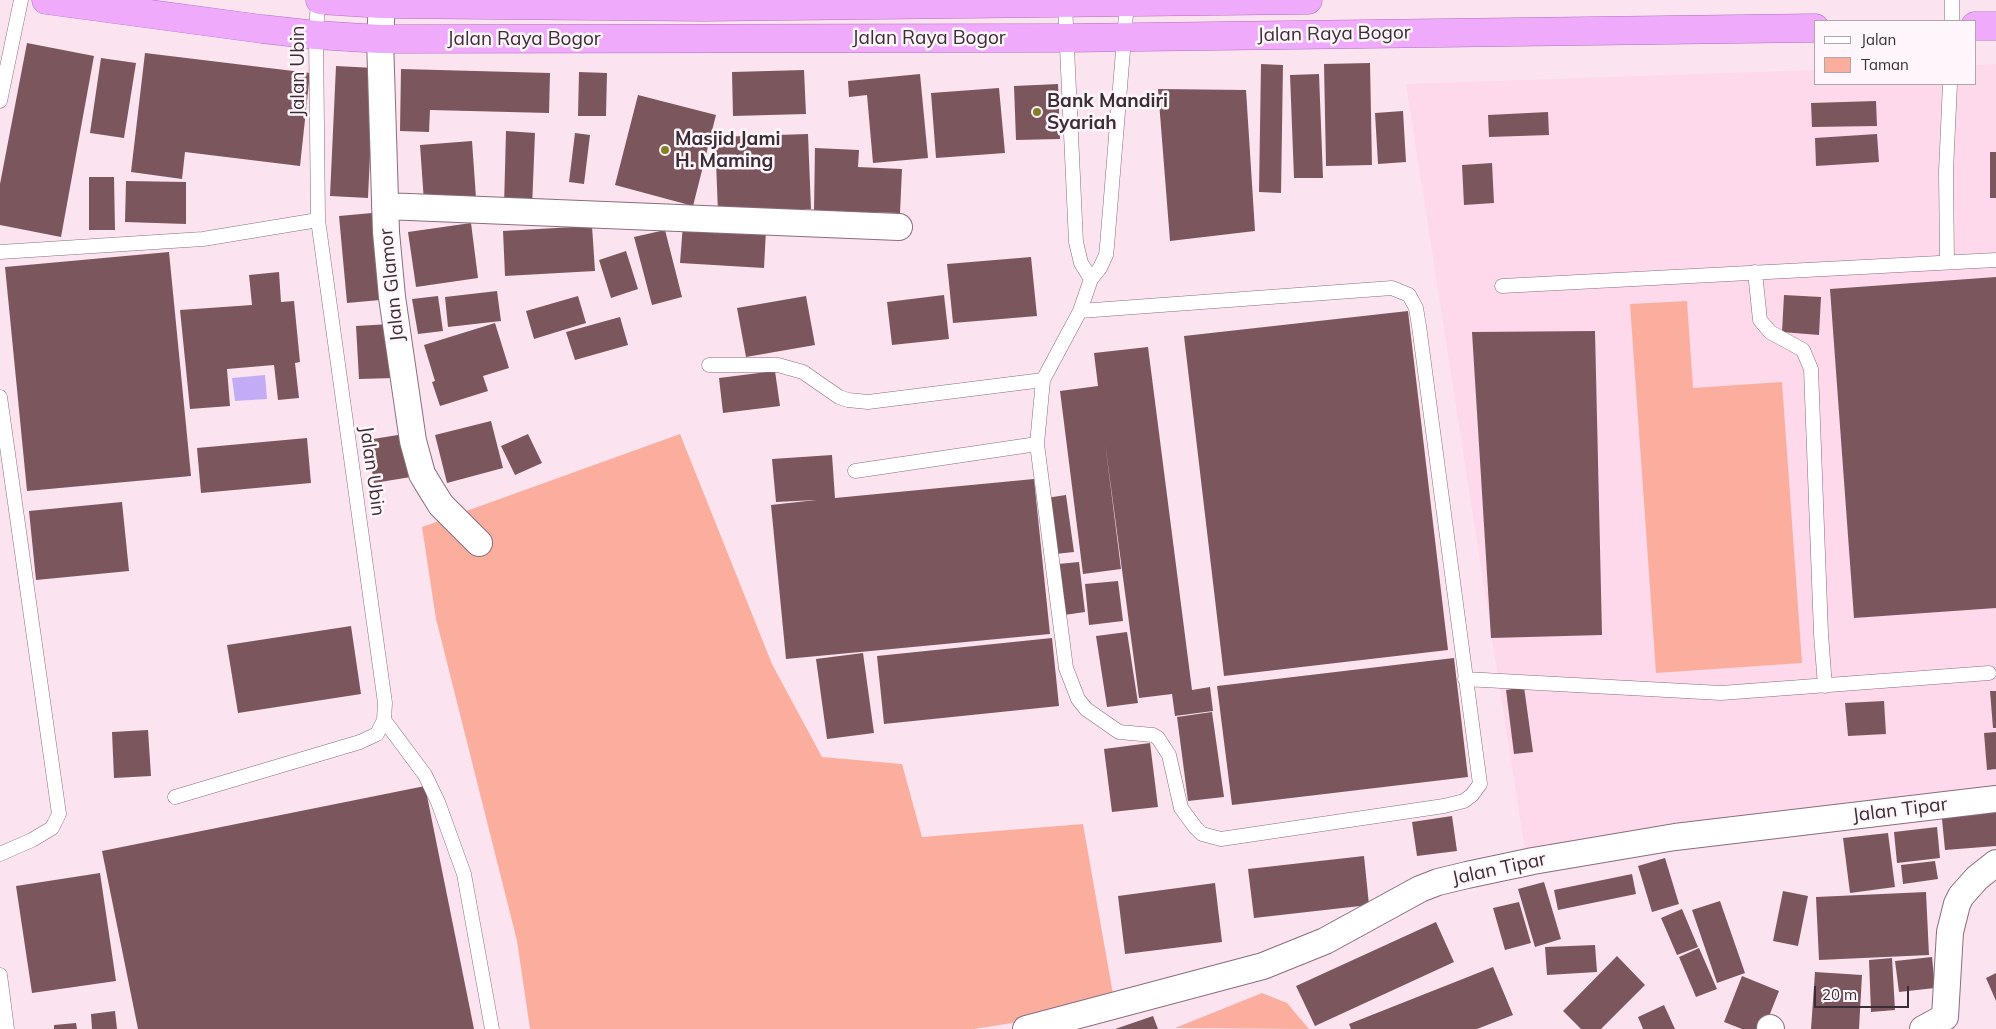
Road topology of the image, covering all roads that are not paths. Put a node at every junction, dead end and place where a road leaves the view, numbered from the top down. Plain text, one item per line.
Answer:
1 (21, 0) edge
2 (46, 0) edge
3 (319, 0) edge
4 (1308, 0) edge
5 (1952, 0) edge
6 (382, 2) edge
7 (1128, 2) junction
8 (705, 3) edge
9 (1065, 4) junction
10 (1952, 20) edge
11 (1976, 26) edge
12 (1996, 26) edge
13 (1814, 28) edge
14 (316, 35) junction
15 (1124, 37) junction
16 (1067, 38) junction
17 (380, 39) junction
18 (1950, 85) edge
19 (0, 101) edge
20 (385, 206) junction
21 (318, 220) junction
22 (898, 227) dead end
23 (0, 252) edge
24 (1996, 260) edge
25 (1947, 262) junction
26 (1755, 272) junction
27 (1091, 279) junction
28 (1502, 286) dead end
29 (1080, 311) junction
30 (709, 365) dead end
31 (1043, 380) junction
32 (0, 397) edge
33 (1037, 444) junction
34 (855, 471) dead end
35 (479, 544) dead end
36 (1989, 674) dead end
37 (1465, 679) junction
38 (1825, 686) junction
39 (384, 720) junction
40 (175, 797) dead end
41 (1996, 799) edge
42 (0, 854) edge
43 (1996, 863) edge
44 (0, 975) edge
45 (7, 1029) edge
46 (492, 1029) edge
47 (1026, 1029) edge
48 (1923, 1029) edge

1 - 19 lane
2 - 14 highway, Jalan Raya Bogor
3 - 6 highway, Jalan Raya Bogor
3 - 14 lane, Jalan Ubin
4 - 7 highway, Jalan Raya Bogor
5 - 10 lane
6 - 8 highway, Jalan Raya Bogor
6 - 17 street, Jalan Glamor
7 - 9 highway, Jalan Raya Bogor
7 - 15 lane
8 - 9 highway, Jalan Raya Bogor
9 - 16 lane
11 - 12 highway
13 - 15 highway, Jalan Raya Bogor
14 - 17 highway, Jalan Raya Bogor
14 - 21 lane, Jalan Ubin
15 - 16 highway, Jalan Raya Bogor
15 - 27 lane
16 - 17 highway, Jalan Raya Bogor
16 - 27 lane
17 - 20 street, Jalan Glamor
18 - 25 lane
20 - 22 street
20 - 35 street, Jalan Glamor
21 - 23 lane
21 - 39 lane, Jalan Ubin
24 - 25 lane
25 - 26 lane
26 - 28 lane
26 - 38 lane
27 - 29 lane
29 - 31 lane
29 - 37 lane
30 - 31 lane
31 - 33 lane
32 - 42 lane
33 - 34 lane
33 - 37 lane
36 - 38 lane
37 - 38 lane
39 - 40 lane
39 - 46 lane
41 - 47 street, Jalan Tipar
43 - 48 street
44 - 45 lane

